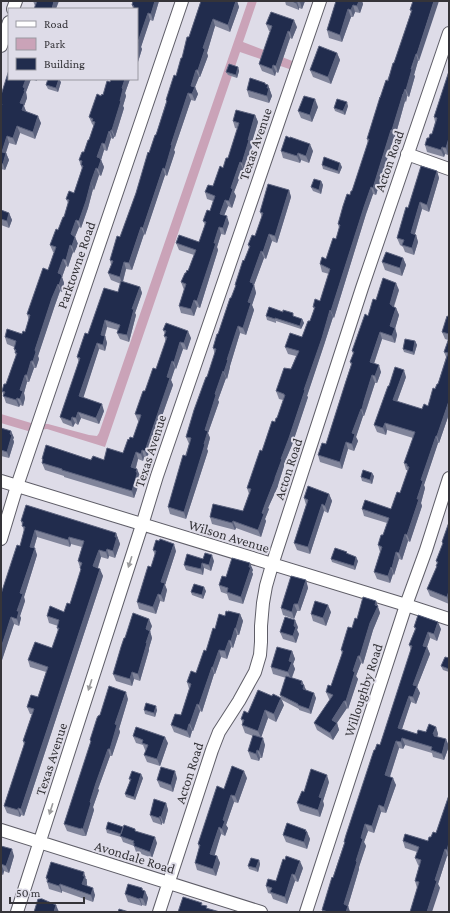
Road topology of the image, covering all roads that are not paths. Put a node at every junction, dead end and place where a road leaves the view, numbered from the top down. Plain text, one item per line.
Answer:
1 (182, 1) edge
2 (320, 1) edge
3 (8, 25) edge
4 (449, 33) edge
5 (1, 46) edge
6 (407, 154) junction
7 (449, 169) edge
8 (449, 478) edge
9 (1, 481) edge
10 (17, 486) junction
11 (142, 524) junction
12 (1, 540) edge
13 (272, 565) junction
14 (406, 605) junction
15 (449, 619) edge
16 (1, 830) edge
17 (40, 843) junction
18 (168, 883) junction
19 (17, 912) edge
20 (159, 912) edge
21 (261, 912) edge
22 (306, 912) edge

1 - 10 street, Parktowne Road
2 - 11 street, Texas Avenue
3 - 5 street
4 - 6 street, Acton Road
6 - 7 street
6 - 13 street, Acton Road
8 - 14 street, Willoughby Road
9 - 10 street, Wilson Avenue
10 - 11 street, Wilson Avenue
10 - 12 street, Parktowne Road
11 - 13 street, Wilson Avenue
11 -> 17 street, Texas Avenue
13 - 14 street, Wilson Avenue
13 - 18 street, Acton Road
14 - 15 street, Wilson Avenue
14 - 22 street, Willoughby Road
16 - 17 street, Avondale Road
17 - 18 street, Avondale Road
17 - 19 street, Texas Avenue
18 - 20 street, Acton Road
18 - 21 street, Avondale Road

